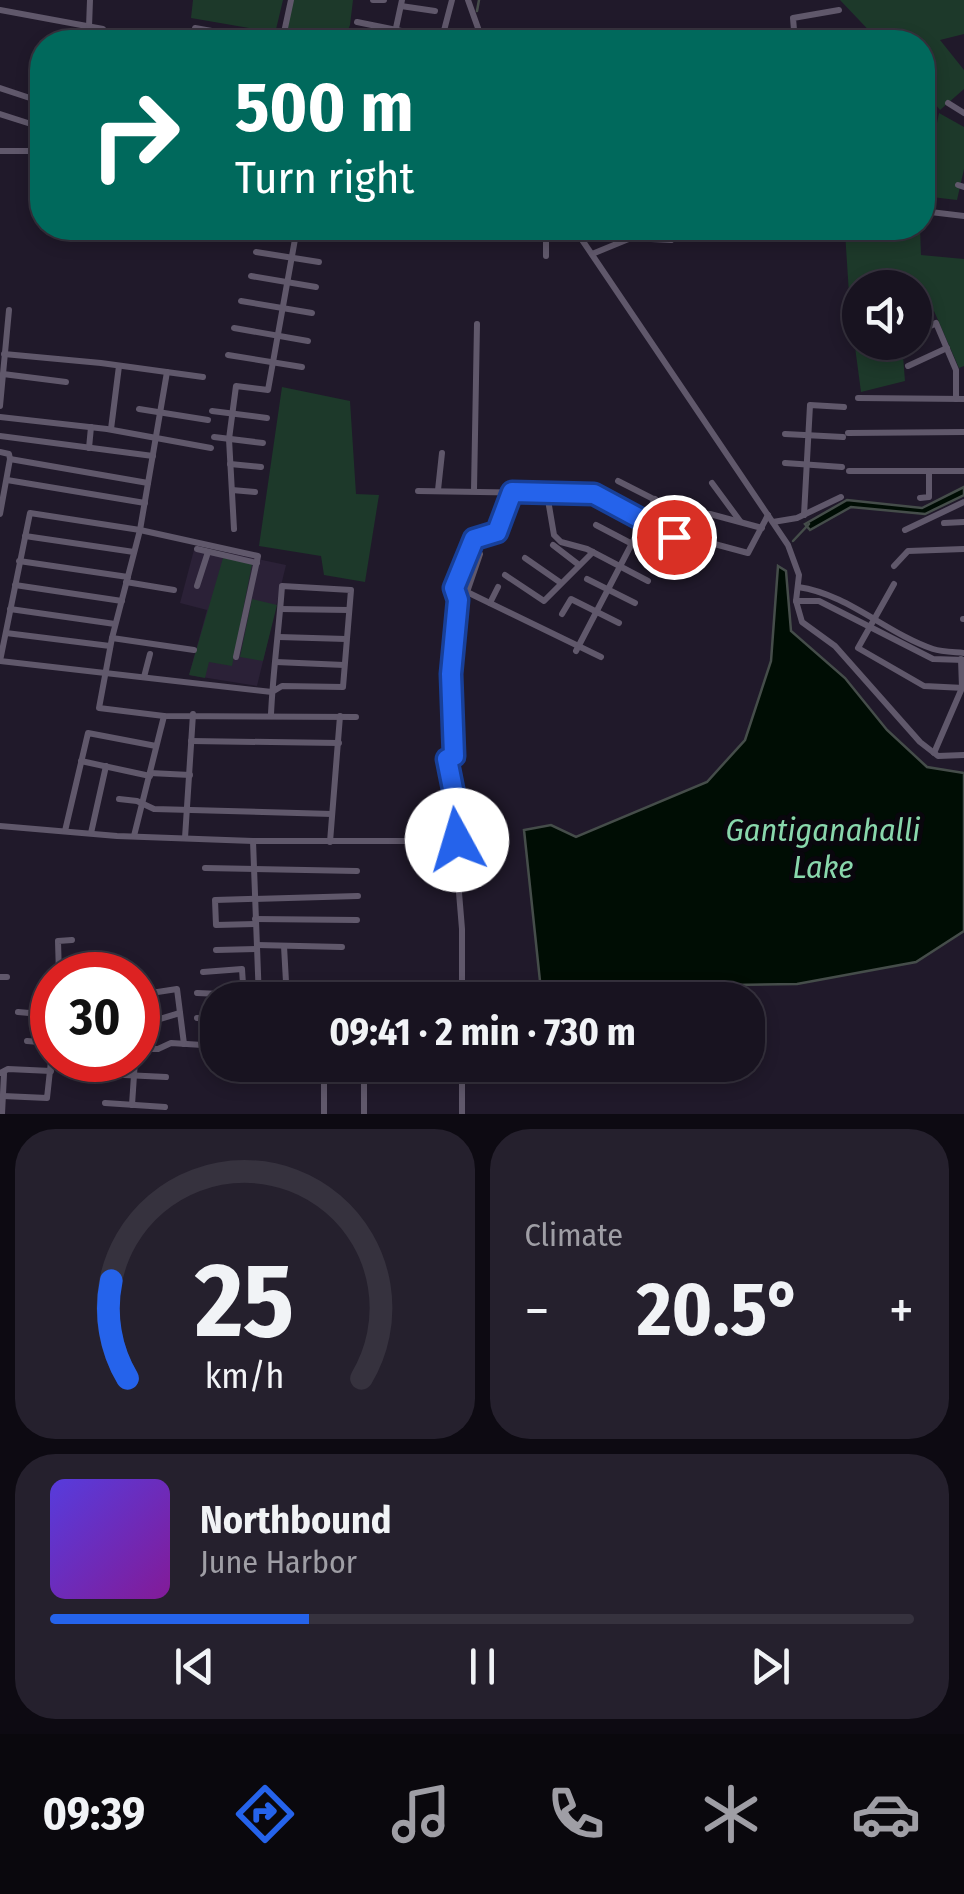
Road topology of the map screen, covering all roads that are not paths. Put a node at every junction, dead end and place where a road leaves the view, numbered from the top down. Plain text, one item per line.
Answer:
1 (90, 0) edge
2 (290, 0) edge
3 (373, 0) edge
4 (384, 0) edge
5 (452, 0) edge
6 (468, 0) edge
7 (402, 3) edge
8 (0, 10) edge
9 (839, 10) dead end
10 (434, 11) dead end
11 (358, 22) dead end
12 (89, 26) junction
13 (195, 28) dead end
14 (104, 29) dead end
15 (206, 30) edge
16 (284, 30) edge
17 (396, 30) joint
18 (444, 30) edge
19 (479, 30) edge
20 (794, 30) edge
21 (0, 88) edge
22 (30, 98) edge
23 (948, 103) dead end
24 (964, 113) edge
25 (0, 114) edge
26 (30, 124) edge
27 (0, 151) edge
28 (30, 151) edge
29 (935, 213) edge
30 (964, 216) edge
31 (295, 240) edge
32 (546, 240) edge
33 (582, 240) edge
34 (627, 240) edge
35 (256, 252) dead end
36 (592, 254) junction
37 (546, 256) dead end
38 (292, 258) junction
39 (319, 262) dead end
40 (250, 276) dead end
41 (288, 282) junction
42 (316, 287) dead end
43 (241, 301) dead end
44 (283, 308) junction
45 (9, 310) dead end
46 (312, 314) dead end
47 (477, 324) dead end
48 (932, 325) edge
49 (234, 328) dead end
50 (3, 335) edge
51 (278, 335) junction
52 (308, 340) dead end
53 (947, 348) junction
54 (228, 355) dead end
55 (3, 359) edge
56 (273, 362) junction
57 (119, 366) junction
58 (908, 366) dead end
59 (302, 367) dead end
60 (166, 372) junction
61 (3, 374) junction
62 (203, 377) dead end
63 (66, 382) dead end
64 (858, 398) dead end
65 (960, 399) edge
66 (0, 406) edge
67 (844, 407) dead end
68 (139, 409) dead end
69 (160, 412) junction
70 (212, 412) dead end
71 (232, 414) junction
72 (0, 417) edge
73 (267, 418) dead end
74 (208, 420) dead end
75 (91, 427) junction
76 (110, 429) junction
77 (964, 432) edge
78 (785, 434) dead end
79 (0, 436) edge
80 (808, 436) junction
81 (214, 437) dead end
82 (156, 439) junction
83 (229, 439) junction
84 (263, 442) dead end
85 (89, 448) junction
86 (211, 448) dead end
87 (0, 452) edge
88 (442, 453) dead end
89 (153, 456) junction
90 (10, 459) junction
91 (785, 462) dead end
92 (230, 464) junction
93 (807, 464) junction
94 (261, 467) dead end
95 (929, 471) junction
96 (964, 472) edge
97 (6, 480) junction
98 (618, 480) dead end
99 (712, 482) dead end
100 (148, 483) junction
101 (232, 490) junction
102 (438, 490) junction
103 (474, 490) junction
104 (418, 491) dead end
105 (255, 492) dead end
106 (512, 492) junction
107 (547, 494) junction
108 (841, 497) dead end
109 (920, 498) dead end
110 (655, 499) junction
111 (964, 502) edge
112 (144, 503) junction
113 (0, 514) edge
114 (804, 514) junction
115 (770, 518) junction
116 (644, 521) junction
117 (741, 522) junction
118 (944, 522) dead end
119 (964, 522) edge
120 (596, 526) dead end
121 (234, 528) dead end
122 (762, 528) junction
123 (140, 530) junction
124 (905, 530) dead end
125 (25, 536) junction
126 (674, 537) dead end
127 (706, 542) dead end
128 (632, 544) junction
129 (554, 545) dead end
130 (197, 549) dead end
131 (964, 549) edge
132 (134, 552) junction
133 (208, 552) junction
134 (593, 552) junction
135 (480, 554) dead end
136 (525, 558) dead end
137 (659, 558) dead end
138 (902, 559) junction
139 (20, 560) junction
140 (256, 563) junction
141 (911, 563) dead end
142 (578, 565) junction
143 (620, 566) junction
144 (894, 566) dead end
145 (504, 574) dead end
146 (587, 578) dead end
147 (127, 580) junction
148 (648, 582) dead end
149 (561, 583) junction
150 (894, 584) dead end
151 (15, 585) junction
152 (198, 586) dead end
153 (498, 587) dead end
154 (798, 587) junction
155 (174, 590) dead end
156 (608, 590) junction
157 (122, 601) junction
158 (796, 601) junction
159 (490, 603) junction
160 (635, 603) dead end
161 (10, 609) junction
162 (281, 609) junction
163 (349, 610) junction
164 (596, 612) junction
165 (562, 614) dead end
166 (872, 622) junction
167 (618, 623) dead end
168 (116, 624) junction
169 (6, 633) junction
170 (278, 637) junction
171 (346, 639) junction
172 (111, 642) junction
173 (578, 649) junction
174 (194, 650) dead end
175 (150, 654) dead end
176 (962, 656) edge
177 (236, 657) dead end
178 (601, 657) dead end
179 (276, 662) junction
180 (344, 665) junction
181 (105, 672) junction
182 (144, 677) junction
183 (963, 688) edge
184 (272, 692) junction
185 (193, 714) junction
186 (270, 714) junction
187 (164, 716) junction
188 (340, 716) junction
189 (356, 716) dead end
190 (191, 741) junction
191 (338, 743) junction
192 (156, 746) junction
193 (934, 753) junction
194 (964, 754) edge
195 (80, 761) junction
196 (106, 766) junction
197 (150, 774) junction
198 (190, 774) junction
199 (119, 799) dead end
200 (142, 803) junction
201 (186, 810) junction
202 (332, 814) junction
203 (0, 826) edge
204 (65, 830) junction
205 (91, 833) junction
206 (458, 835) junction
207 (134, 836) junction
208 (185, 838) junction
209 (253, 841) junction
210 (330, 842) junction
211 (206, 868) dead end
212 (253, 868) junction
213 (357, 871) dead end
214 (358, 896) dead end
215 (254, 897) junction
216 (357, 920) dead end
217 (255, 921) junction
218 (72, 940) dead end
219 (284, 946) junction
220 (257, 947) junction
221 (342, 947) dead end
222 (216, 950) dead end
223 (59, 952) edge
224 (203, 972) dead end
225 (243, 982) edge
226 (258, 982) edge
227 (286, 982) edge
228 (462, 982) edge
229 (160, 992) edge
230 (197, 993) dead end
231 (200, 993) edge
232 (18, 1012) dead end
233 (30, 1013) edge
234 (180, 1013) junction
235 (197, 1018) dead end
236 (200, 1018) edge
237 (160, 1019) edge
238 (184, 1044) junction
239 (200, 1045) edge
240 (160, 1047) edge
241 (30, 1070) edge
242 (2, 1074) edge
243 (160, 1077) edge
244 (166, 1077) dead end
245 (49, 1082) edge
246 (134, 1082) edge
247 (322, 1082) edge
248 (364, 1082) edge
249 (462, 1082) edge
250 (3, 1096) junction
251 (106, 1103) dead end
252 (132, 1105) junction
253 (164, 1107) dead end
254 (2, 1109) edge
255 (324, 1114) edge
256 (364, 1114) edge
257 (462, 1114) edge

1 - 12 street
2 - 16 street
3 - 4 street
5 - 18 street
6 - 19 street
7 - 10 street
7 - 17 street
8 - 12 street
9 - 20 street
11 - 17 street
12 - 14 street
13 - 15 street
21 - 22 street
23 - 24 street
25 - 26 street
27 - 28 street
29 - 30 street
31 - 38 street
32 - 37 street
33 - 36 street
34 - 36 street
35 - 38 street
36 - 115 street
38 - 39 street
38 - 41 street
40 - 41 street
41 - 42 street
41 - 44 street
43 - 44 street
44 - 46 street
44 - 51 street
45 - 50 street
47 - 103 street
48 - 53 street
49 - 51 street
50 - 55 street
51 - 52 street
51 - 56 street
53 - 58 street
53 - 65 street
54 - 56 street
55 - 57 street
55 - 61 street
56 - 59 street
56 - 71 street
57 - 60 street
57 - 76 street
60 - 62 street
60 - 69 street
61 - 63 street
61 - 66 street
64 - 65 street
67 - 80 street
68 - 69 street
69 - 74 street
69 - 82 street
70 - 71 street
71 - 73 street
71 - 83 street
72 - 75 street
75 - 76 street
75 - 85 street
76 - 82 street
77 - 80 street
78 - 80 street
79 - 85 street
80 - 93 street
81 - 83 street
82 - 86 street
82 - 89 street
83 - 84 street
83 - 92 street
85 - 89 street
87 - 90 street
88 - 102 street
89 - 100 street
90 - 97 street
90 - 100 street
91 - 93 street
92 - 94 street
92 - 101 street
93 - 95 street
93 - 114 street
95 - 96 street
95 - 109 street
97 - 112 street
97 - 113 street
98 - 110 street
99 - 117 street
100 - 112 street
101 - 105 street
101 - 121 street
102 - 103 street
102 - 104 street
103 - 106 street
106 - 107 street
106 - 206 street
107 - 116 street
107 - 134 street
108 - 114 street
110 - 116 street
110 - 117 street
111 - 124 street
112 - 123 street
114 - 115 street
115 - 122 street
115 - 154 street
116 - 126 street
116 - 128 street
117 - 122 street
118 - 119 street
120 - 128 street
122 - 127 street
123 - 125 street
123 - 132 street
123 - 140 street
125 - 132 street
125 - 139 street
128 - 137 street
128 - 143 street
129 - 142 street
130 - 133 street
131 - 138 street
132 - 147 street
133 - 140 street
133 - 152 street
134 - 142 street
134 - 143 street
135 - 159 street
136 - 149 street
138 - 141 street
138 - 144 street
139 - 147 street
139 - 151 street
140 - 177 street
142 - 149 street
143 - 148 street
143 - 156 street
145 - 149 street
146 - 156 street
147 - 155 street
147 - 157 street
150 - 166 street
151 - 157 street
151 - 161 street
153 - 159 street
154 - 158 street
154 - 166 street
156 - 160 street
156 - 164 street
157 - 168 street
158 - 166 street
158 - 193 street
159 - 173 street
161 - 168 street
161 - 169 street
162 - 163 street
162 - 163 street
162 - 170 street
163 - 171 street
164 - 165 street
164 - 167 street
164 - 173 street
166 - 176 street
166 - 183 street
168 - 172 street
169 - 172 street
169 - 181 street
170 - 171 street
170 - 179 street
171 - 180 street
172 - 174 street
172 - 181 street
173 - 178 street
175 - 182 street
176 - 183 street
179 - 180 street
179 - 184 street
180 - 184 street
181 - 182 street
181 - 187 street
182 - 184 street
183 - 193 street
184 - 186 street
185 - 186 street
185 - 187 street
185 - 190 street
186 - 188 street
187 - 192 street
188 - 189 street
188 - 191 street
190 - 191 street
190 - 198 street
191 - 202 street
192 - 195 street
192 - 197 street
193 - 194 street
195 - 196 street
195 - 204 street
196 - 197 street
196 - 205 street
197 - 198 street
197 - 200 street
198 - 201 street
199 - 200 street
200 - 201 street
200 - 207 street
201 - 202 street
201 - 208 street
202 - 210 street
203 - 204 street
204 - 205 street
205 - 207 street
206 - 210 street
206 - 228 street
207 - 208 street
208 - 209 street
209 - 210 street
209 - 212 street
211 - 212 street
212 - 213 street
212 - 215 street
214 - 215 street
215 - 217 street
215 - 217 street
216 - 217 street
217 - 220 street
218 - 223 street
219 - 220 street
219 - 221 street
219 - 227 street
220 - 222 street
220 - 226 street
224 - 225 street
229 - 234 street
230 - 231 street
232 - 233 street
234 - 237 street
234 - 238 street
235 - 236 street
238 - 239 street
238 - 240 street
241 - 242 street
242 - 250 street
243 - 244 street
245 - 250 street
246 - 252 street
247 - 255 street
248 - 256 street
249 - 257 street
250 - 254 street
251 - 252 street
252 - 253 street

